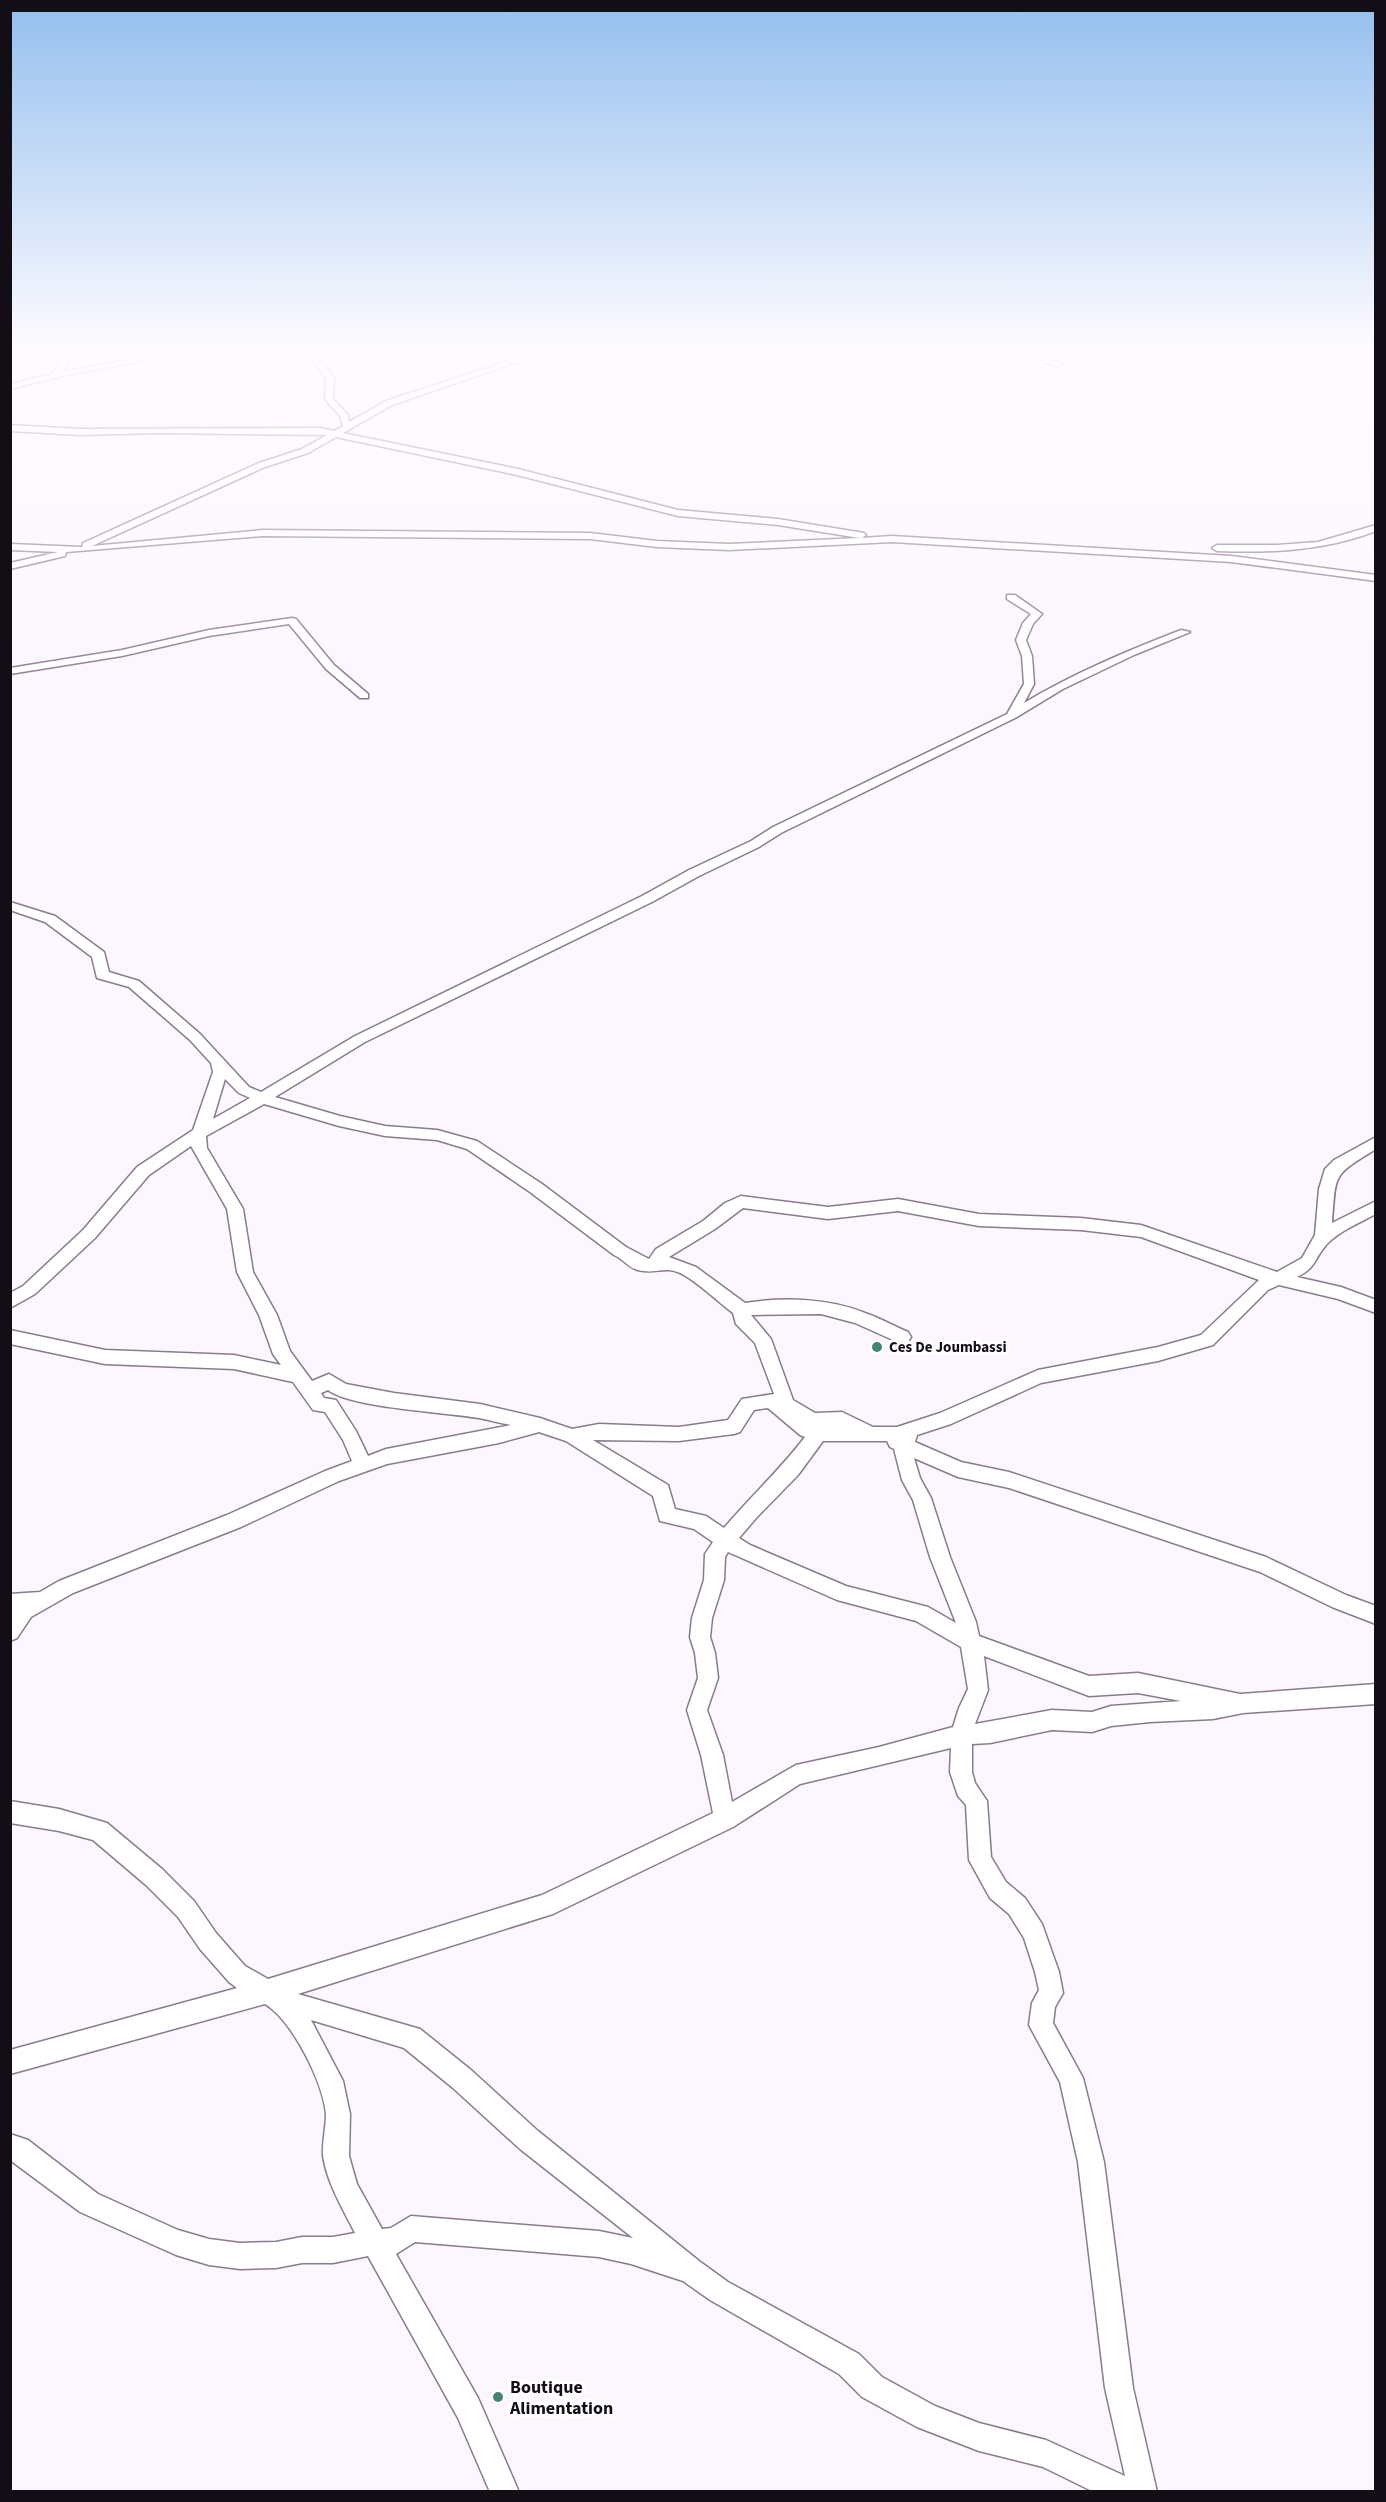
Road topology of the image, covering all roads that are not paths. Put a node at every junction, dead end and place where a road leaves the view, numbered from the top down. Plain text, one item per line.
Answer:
1 (263, 465) edge
2 (483, 465) edge
3 (1376, 528) edge
4 (892, 539) junction
5 (946, 543) junction
6 (10, 547) edge
7 (80, 550) junction
8 (10, 566) edge
9 (1376, 578) edge
10 (1011, 597) dead end
11 (1185, 632) dead end
12 (10, 671) edge
13 (364, 696) dead end
14 (1011, 716) junction
15 (10, 906) edge
16 (218, 1062) junction
17 (262, 1098) junction
18 (198, 1134) junction
19 (1376, 1142) edge
20 (1376, 1208) edge
21 (1317, 1243) junction
22 (652, 1266) junction
23 (1276, 1278) junction
24 (10, 1302) edge
25 (1376, 1307) edge
26 (742, 1310) junction
27 (10, 1337) edge
28 (902, 1337) dead end
29 (304, 1384) junction
30 (540, 1425) junction
31 (819, 1432) junction
32 (870, 1432) junction
33 (572, 1436) junction
34 (907, 1438) junction
35 (363, 1464) junction
36 (725, 1539) junction
37 (41, 1600) junction
38 (10, 1603) edge
39 (1376, 1615) edge
40 (10, 1632) edge
41 (971, 1642) junction
42 (1376, 1694) edge
43 (1243, 1703) junction
44 (962, 1735) junction
45 (10, 1812) edge
46 (725, 1819) junction
47 (268, 1991) junction
48 (10, 2062) edge
49 (10, 2147) edge
50 (374, 2242) junction
51 (690, 2270) junction
52 (505, 2492) edge
53 (1127, 2492) edge
54 (1143, 2492) edge

1 - 7 street
2 - 4 street
3 - 5 street
4 - 5 street
4 - 7 street
5 - 9 street
6 - 7 street
7 - 8 street
10 - 14 street
11 - 14 street
12 - 13 street
14 - 17 street
15 - 16 street
16 - 17 street
16 - 18 street
17 - 18 street
17 - 22 street
18 - 24 street
18 - 29 street
19 - 21 street
20 - 21 street
21 - 23 street
22 - 23 street
22 - 26 street
23 - 25 street
23 - 34 street
26 - 28 street
26 - 32 street
27 - 29 street
29 - 30 street
29 - 35 street
30 - 33 street
30 - 35 street
31 - 32 street
31 - 33 street
31 - 36 street
32 - 34 street
33 - 36 street
34 - 39 street
34 - 41 street
35 - 37 street
36 - 41 street
36 - 46 street
37 - 38 street
37 - 40 street
41 - 43 street
41 - 44 street
42 - 43 street
43 - 44 street
44 - 46 street
44 - 54 street
45 - 47 street
46 - 47 street
47 - 48 street
47 - 50 street
47 - 51 street
49 - 50 street
50 - 51 street
50 - 52 street
51 - 53 street

